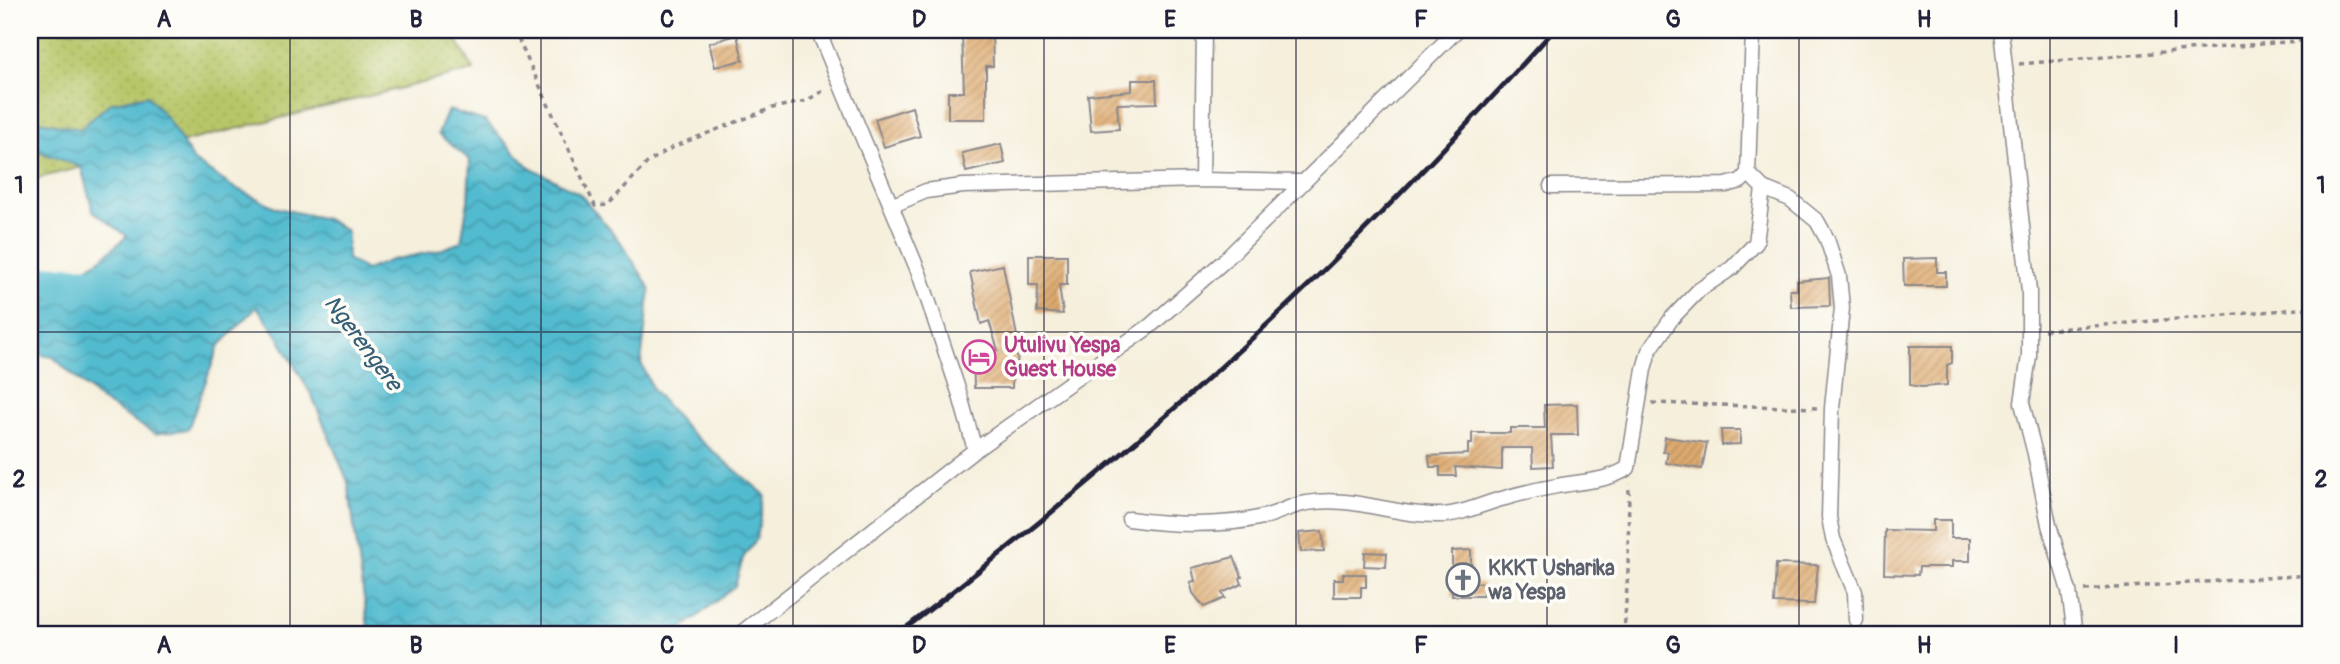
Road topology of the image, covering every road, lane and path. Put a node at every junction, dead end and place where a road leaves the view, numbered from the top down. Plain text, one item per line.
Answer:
1 (514, 30) edge
2 (818, 30) edge
3 (1204, 30) edge
4 (1457, 30) edge
5 (1753, 30) edge
6 (2001, 30) edge
7 (2310, 40) edge
8 (2004, 65) junction
9 (840, 80) junction
10 (1748, 173) junction
11 (1202, 180) junction
12 (1301, 182) junction
13 (1551, 186) dead end
14 (1763, 188) junction
15 (891, 206) junction
16 (2310, 308) edge
17 (2029, 331) junction
18 (1639, 402) junction
19 (1832, 408) junction
20 (975, 450) junction
21 (1628, 468) junction
22 (1129, 519) dead end
23 (2310, 575) edge
24 (2069, 591) junction
25 (1856, 620) dead end
26 (740, 634) edge
27 (1624, 634) edge
28 (2075, 634) edge

1 - 9 path
2 - 9 street
3 - 11 street
4 - 12 street
5 - 10 street
6 - 8 street
7 - 8 path
8 - 17 street
9 - 15 street
10 - 13 street
10 - 14 street
11 - 12 street
11 - 15 street
12 - 20 street
14 - 18 street
14 - 19 street
15 - 20 street
16 - 17 path
17 - 24 street
18 - 19 path
18 - 21 street
19 - 25 street
20 - 26 street
21 - 22 street
21 - 27 path
23 - 24 path
24 - 28 street

